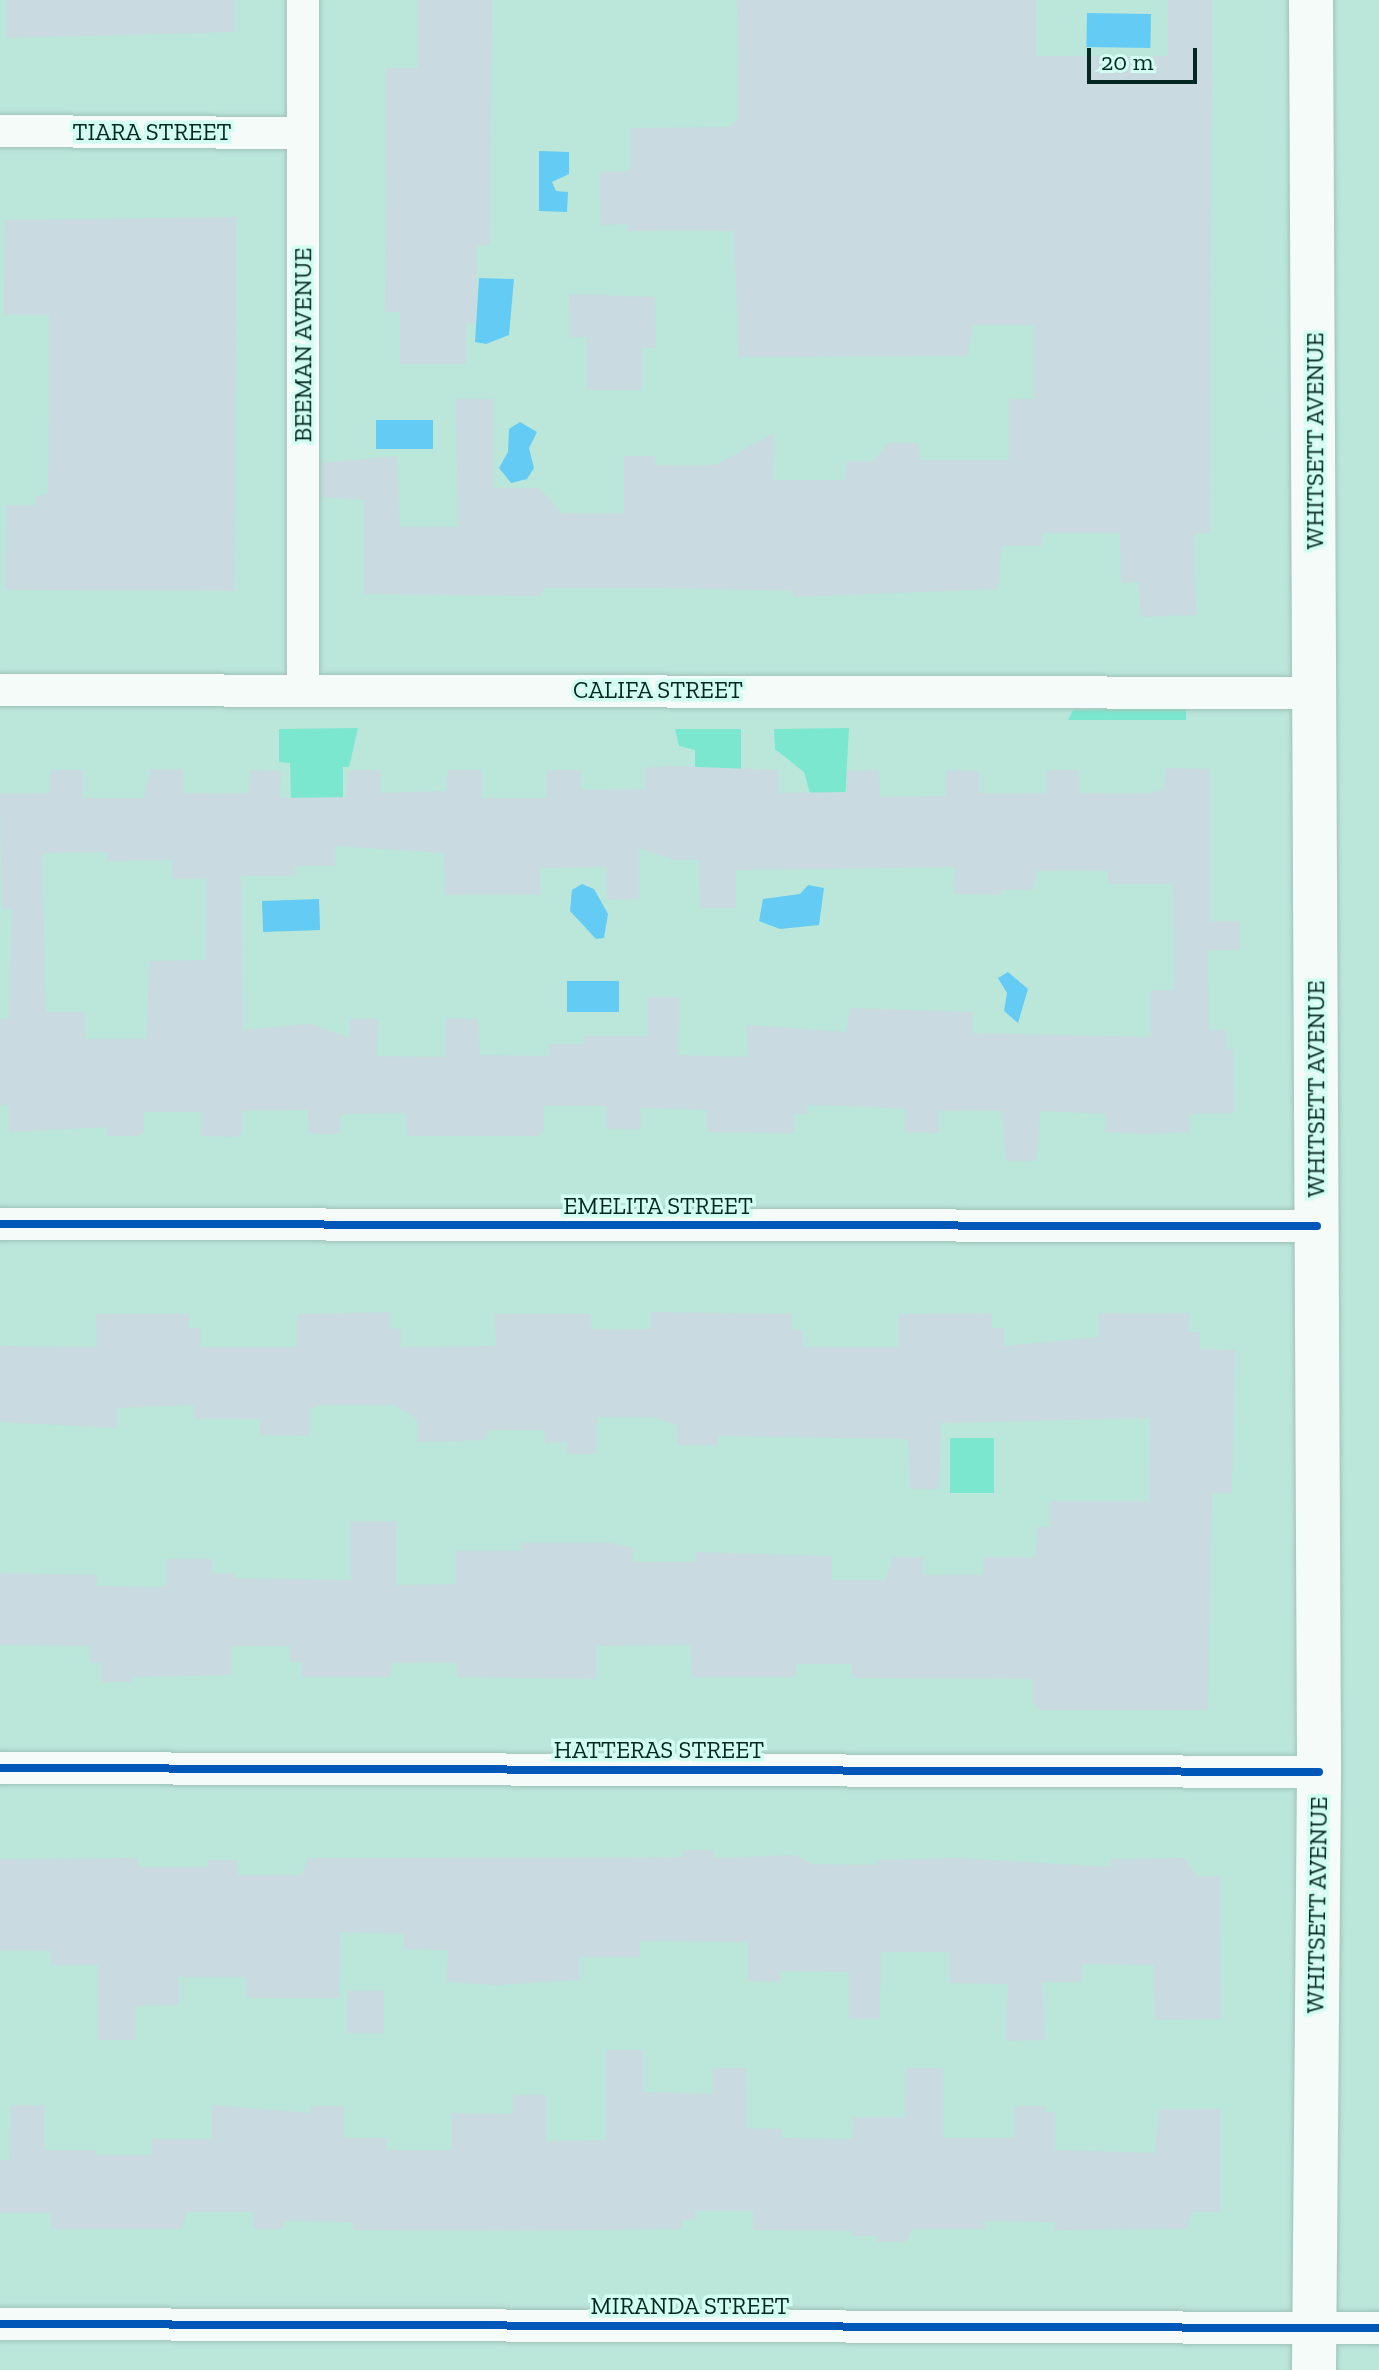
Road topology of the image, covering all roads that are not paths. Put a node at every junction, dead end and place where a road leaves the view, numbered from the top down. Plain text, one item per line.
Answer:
1 (303, 0) edge
2 (1311, 0) edge
3 (0, 131) edge
4 (303, 133) junction
5 (0, 690) edge
6 (303, 690) junction
7 (1315, 693) junction
8 (0, 1224) edge
9 (1317, 1226) junction
10 (0, 1768) edge
11 (1319, 1772) junction
12 (0, 2324) edge
13 (1379, 2328) edge
14 (1314, 2349) edge

1 - 4 street, BEEMAN AVENUE
2 - 7 main road, WHITSETT AVENUE
3 - 4 street, TIARA STREET
4 - 6 street, BEEMAN AVENUE
5 - 6 street, CALIFA STREET
6 - 7 street, CALIFA STREET
7 - 9 main road, WHITSETT AVENUE
8 - 9 street, EMELITA STREET
9 - 11 main road, WHITSETT AVENUE
10 - 11 street, HATTERAS STREET
11 - 14 main road, WHITSETT AVENUE
12 - 14 street, MIRANDA STREET
13 - 14 street, MIRANDA STREET

